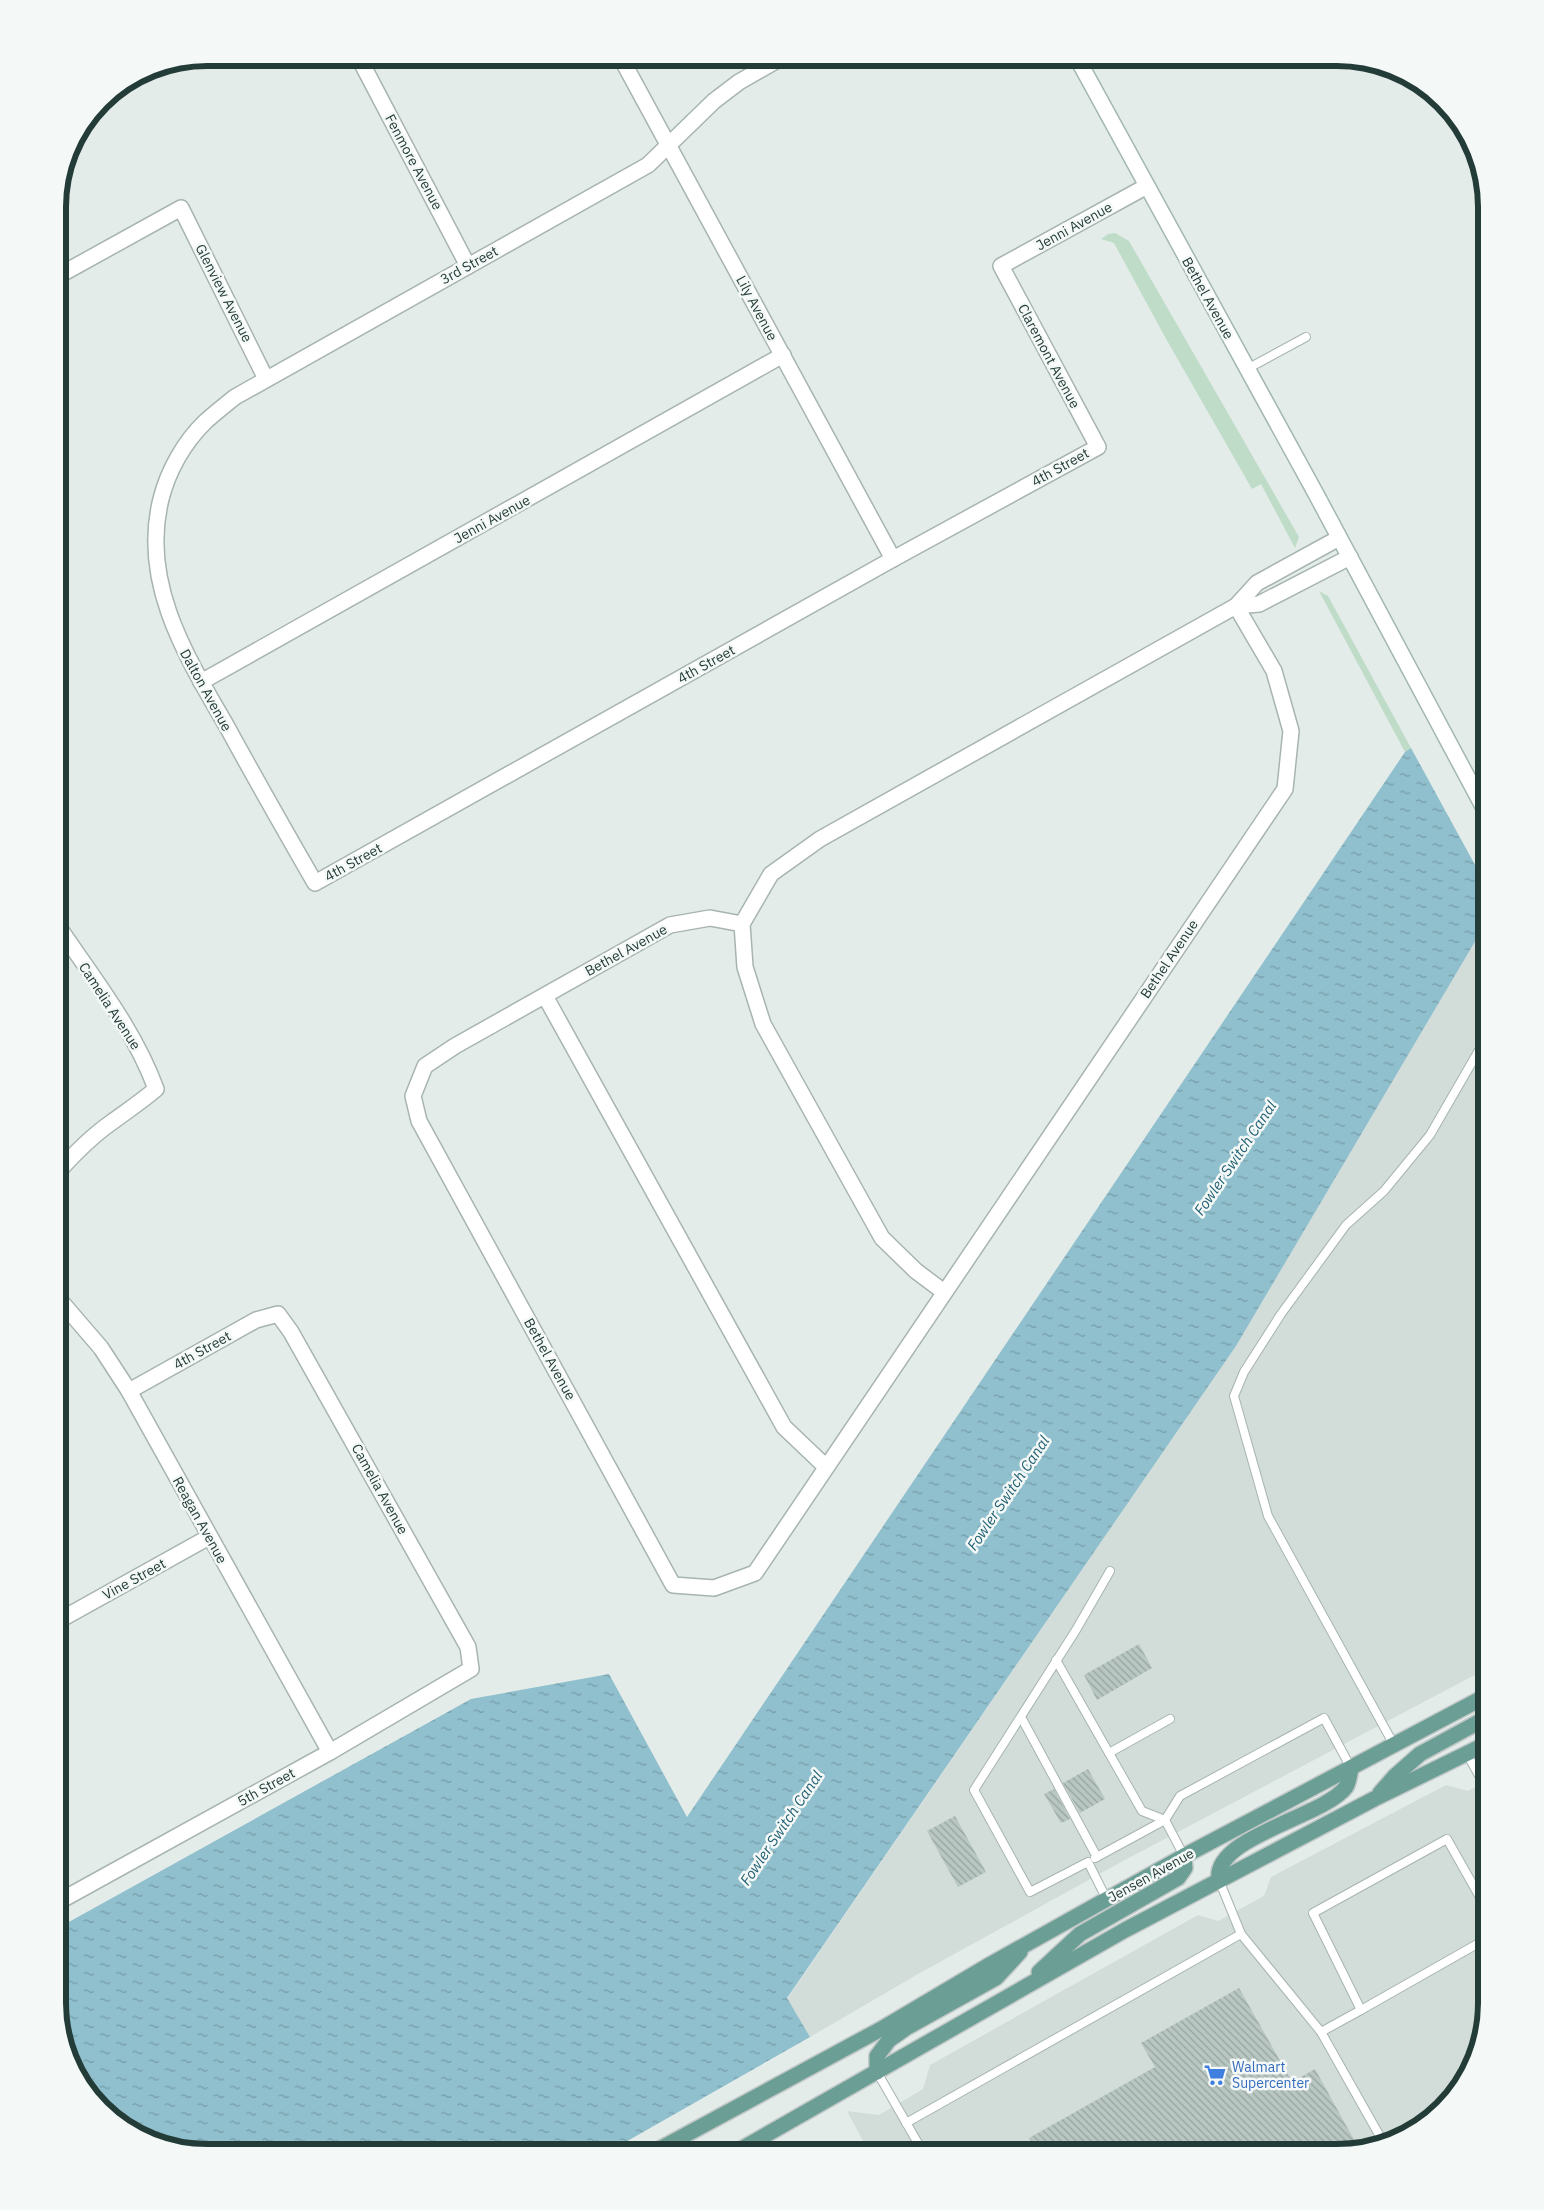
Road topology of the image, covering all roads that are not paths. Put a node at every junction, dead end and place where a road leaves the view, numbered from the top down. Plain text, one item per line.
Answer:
1 (364, 67) edge
2 (626, 67) edge
3 (766, 67) edge
4 (1081, 67) edge
5 (669, 146) junction
6 (1147, 186) junction
7 (468, 266) junction
8 (1001, 266) joint
9 (67, 271) edge
10 (1306, 337) dead end
11 (782, 355) junction
12 (1247, 369) junction
13 (266, 379) junction
14 (1098, 447) joint
15 (166, 480) joint
16 (1339, 538) junction
17 (1350, 557) junction
18 (893, 558) junction
19 (1236, 606) junction
20 (201, 682) junction
21 (1478, 797) edge
22 (315, 884) joint
23 (742, 924) junction
24 (67, 938) edge
25 (545, 996) junction
26 (1478, 1052) edge
27 (66, 1163) edge
28 (944, 1292) junction
29 (66, 1308) edge
30 (278, 1314) joint
31 (129, 1391) junction
32 (826, 1467) junction
33 (210, 1537) junction
34 (1110, 1571) dead end
35 (66, 1616) edge
36 (1056, 1660) junction
37 (471, 1669) joint
38 (1478, 1700) edge
39 (1020, 1717) junction
40 (1170, 1719) dead end
41 (1478, 1722) edge
42 (1394, 1745) junction
43 (1478, 1748) edge
44 (330, 1752) junction
45 (1109, 1753) junction
46 (1467, 1754) junction
47 (1351, 1768) junction
48 (1478, 1774) edge
49 (1374, 1800) junction
50 (1165, 1820) junction
51 (1184, 1856) junction
52 (1098, 1857) junction
53 (1088, 1862) junction
54 (1219, 1880) junction
55 (1478, 1894) edge
56 (66, 1898) edge
57 (1107, 1900) junction
58 (1241, 1934) junction
59 (1030, 1942) junction
60 (1478, 1944) edge
61 (1026, 1986) junction
62 (1361, 2010) junction
63 (1321, 2032) junction
64 (877, 2072) junction
65 (906, 2123) junction
66 (1380, 2137) edge
67 (670, 2143) edge
68 (751, 2143) edge
69 (918, 2144) edge

1 - 7 street, Fenmore Avenue
2 - 5 street, Lily Avenue
3 - 5 street, 3rd Street
4 - 6 street, Bethel Avenue
5 - 7 street, 3rd Street
5 - 11 street, Lily Avenue
6 - 8 street, Jenni Avenue
6 - 12 street, Bethel Avenue
7 - 13 street, 3rd Street
8 - 14 street, Claremont Avenue
9 - 13 street, Glenview Avenue
10 - 12 lane
11 - 18 street, Lily Avenue
11 - 20 street, Jenni Avenue
12 - 16 street, Bethel Avenue
13 - 15 street, 3rd Street
14 - 18 street, 4th Street
15 - 20 street, Dalton Avenue
16 - 17 street, Bethel Avenue
16 - 19 street
17 - 19 street
17 - 21 street, Bethel Avenue
18 - 22 street, 4th Street
19 - 23 street
19 - 28 street, Bethel Avenue
20 - 22 street, Dalton Avenue
23 - 25 street, Bethel Avenue
23 - 28 street
24 - 27 street, Camelia Avenue
25 - 32 street
25 - 32 street, Bethel Avenue
26 - 42 lane
28 - 32 street, Bethel Avenue
29 - 31 street, Reagan Avenue
30 - 31 street, 4th Street
30 - 37 street, Camelia Avenue
31 - 33 street, Reagan Avenue
33 - 35 street, Vine Street
33 - 44 street, Reagan Avenue
34 - 36 lane
36 - 39 lane
36 - 45 lane
37 - 44 street, 5th Street
38 - 42 main road, Jensen Avenue
39 - 52 lane
39 - 53 lane
40 - 45 lane
41 - 49 main road
42 - 47 main road, Jensen Avenue
43 - 46 main road
44 - 56 street, 5th Street
45 - 50 lane
46 - 48 lane
46 - 49 main road
47 - 50 lane
47 - 51 main road, Jensen Avenue
47 - 54 main road
49 - 54 main road
50 - 51 lane
50 - 52 lane
51 - 57 main road, Jensen Avenue
51 - 61 main road
52 - 53 lane
53 - 57 lane
54 - 58 lane
54 - 61 main road
55 - 62 lane
57 - 59 main road, Jensen Avenue
58 - 63 lane
58 - 65 lane
59 - 64 main road
59 - 67 main road, Jensen Avenue
60 - 62 lane
61 - 64 main road
62 - 63 lane
63 - 66 lane
64 - 65 lane
64 - 68 main road
65 - 69 lane

